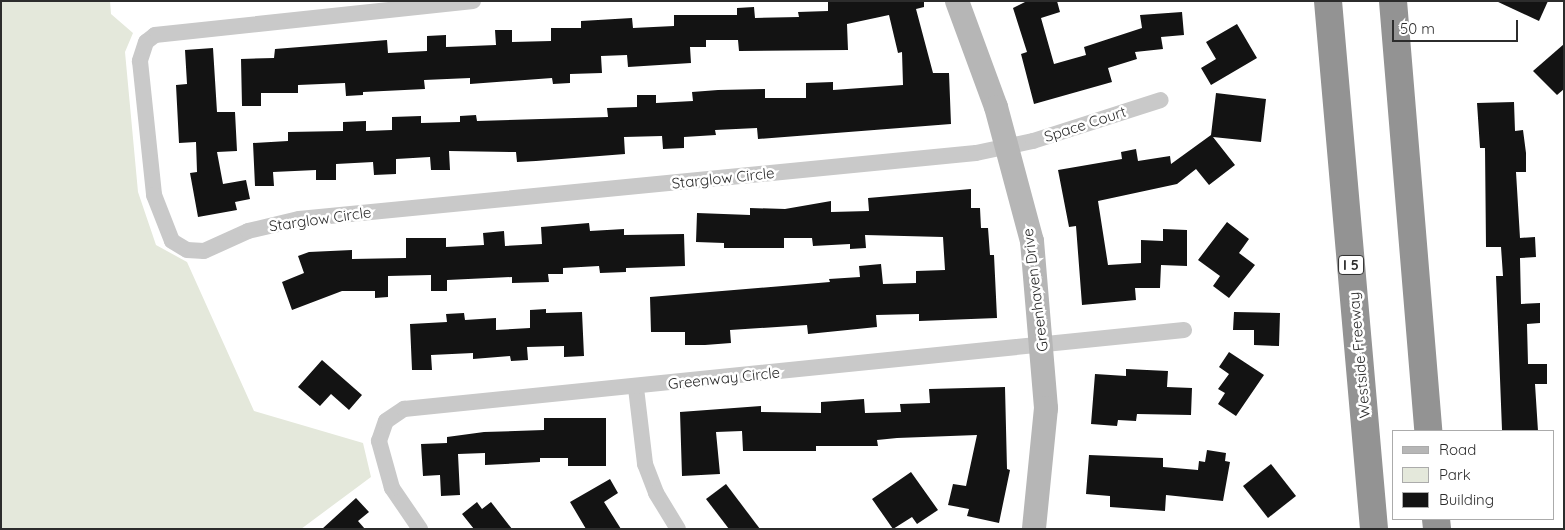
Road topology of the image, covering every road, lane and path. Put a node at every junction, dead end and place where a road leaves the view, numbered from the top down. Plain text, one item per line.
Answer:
1 (473, 1) edge
2 (956, 1) edge
3 (1328, 1) edge
4 (1393, 1) edge
5 (1161, 100) dead end
6 (1008, 146) junction
7 (1184, 330) dead end
8 (1042, 344) junction
9 (636, 388) junction
10 (1428, 430) edge
11 (420, 529) edge
12 (678, 529) edge
13 (1034, 529) edge
14 (1374, 529) edge

1 - 6 street, Starglow Circle
2 - 6 street, Greenhaven Drive
3 - 14 highway, Westside Freeway / I 5
4 - 10 highway
5 - 6 street, Space Court
6 - 8 street, Greenhaven Drive
7 - 8 street, Greenway Circle
8 - 9 street, Greenway Circle
8 - 13 street, Greenhaven Drive
9 - 11 street, Greenway Circle
9 - 12 street

